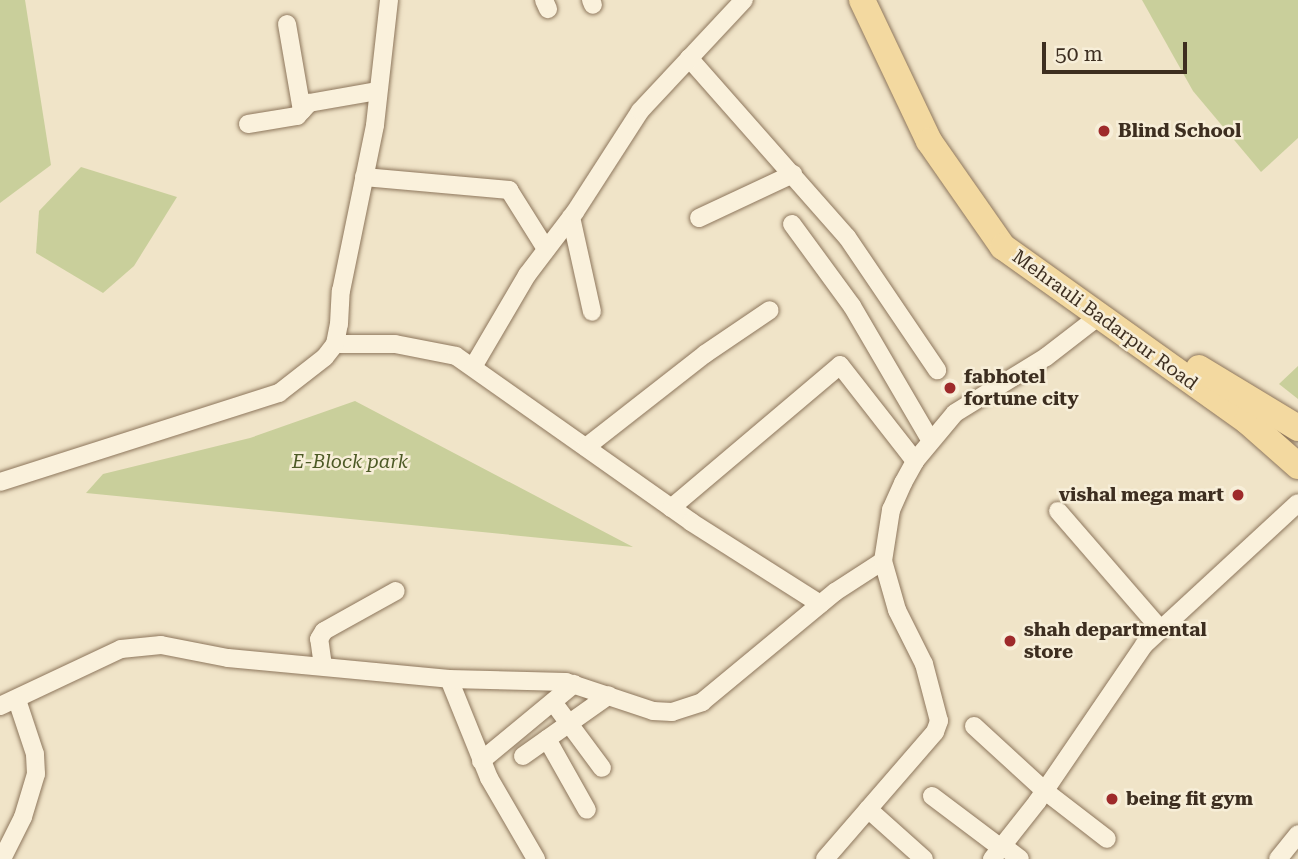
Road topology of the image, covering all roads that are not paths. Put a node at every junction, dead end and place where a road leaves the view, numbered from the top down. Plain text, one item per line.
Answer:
1 (744, 0) edge
2 (862, 0) edge
3 (882, 0) edge
4 (384, 3) edge
5 (287, 24) dead end
6 (689, 58) junction
7 (378, 91) junction
8 (302, 111) junction
9 (248, 124) dead end
10 (793, 174) junction
11 (364, 177) junction
12 (571, 217) junction
13 (699, 218) dead end
14 (792, 224) dead end
15 (546, 249) junction
16 (770, 310) dead end
17 (592, 312) dead end
18 (1098, 317) junction
19 (335, 344) junction
20 (473, 368) junction
21 (937, 370) dead end
22 (1298, 428) edge
23 (932, 441) junction
24 (586, 447) junction
25 (1289, 458) edge
26 (915, 461) junction
27 (0, 482) edge
28 (1298, 503) edge
29 (671, 508) junction
30 (1058, 511) dead end
31 (883, 561) junction
32 (396, 591) dead end
33 (820, 604) junction
34 (1161, 629) junction
35 (323, 666) junction
36 (449, 679) junction
37 (574, 684) junction
38 (610, 695) junction
39 (552, 702) junction
40 (8, 703) edge
41 (570, 722) junction
42 (974, 726) dead end
43 (547, 738) junction
44 (523, 756) dead end
45 (481, 761) junction
46 (602, 768) dead end
47 (1045, 791) junction
48 (932, 796) dead end
49 (868, 808) junction
50 (587, 810) dead end
51 (1298, 834) edge
52 (1107, 839) dead end
53 (999, 851) edge
54 (2, 859) edge
55 (536, 859) edge
56 (825, 859) edge
57 (923, 859) edge
58 (1020, 859) edge
59 (1278, 859) edge

1 - 6 street
2 - 18 main road, Mehrauli Badarpur Road
3 - 22 main road, Mehrauli Badarpur Road
4 - 7 street
5 - 8 street
6 - 10 street
6 - 12 street
7 - 8 street
7 - 11 street
8 - 9 street
10 - 13 street
10 - 21 street
11 - 15 street
11 - 19 street
12 - 15 street
12 - 17 street
14 - 23 street
15 - 20 street
16 - 24 street
18 - 23 street
18 - 25 main road, Mehrauli Badarpur Road
19 - 20 street
19 - 27 street
20 - 24 street
22 - 25 main road
23 - 26 street
24 - 29 street
26 - 29 street
26 - 31 street
28 - 34 street
29 - 33 street
30 - 34 street
31 - 33 street
31 - 49 street
32 - 35 street
33 - 38 street
34 - 47 street
35 - 36 street
35 - 40 street
36 - 37 street
36 - 45 street
37 - 38 street
37 - 39 street
38 - 41 street
39 - 41 street
39 - 45 street
40 - 54 street
41 - 43 street
41 - 46 street
42 - 47 street
43 - 44 street
43 - 50 street
45 - 55 street
47 - 52 street
47 - 53 street
48 - 53 street
49 - 56 street
49 - 57 street
51 - 59 street
53 - 58 street

